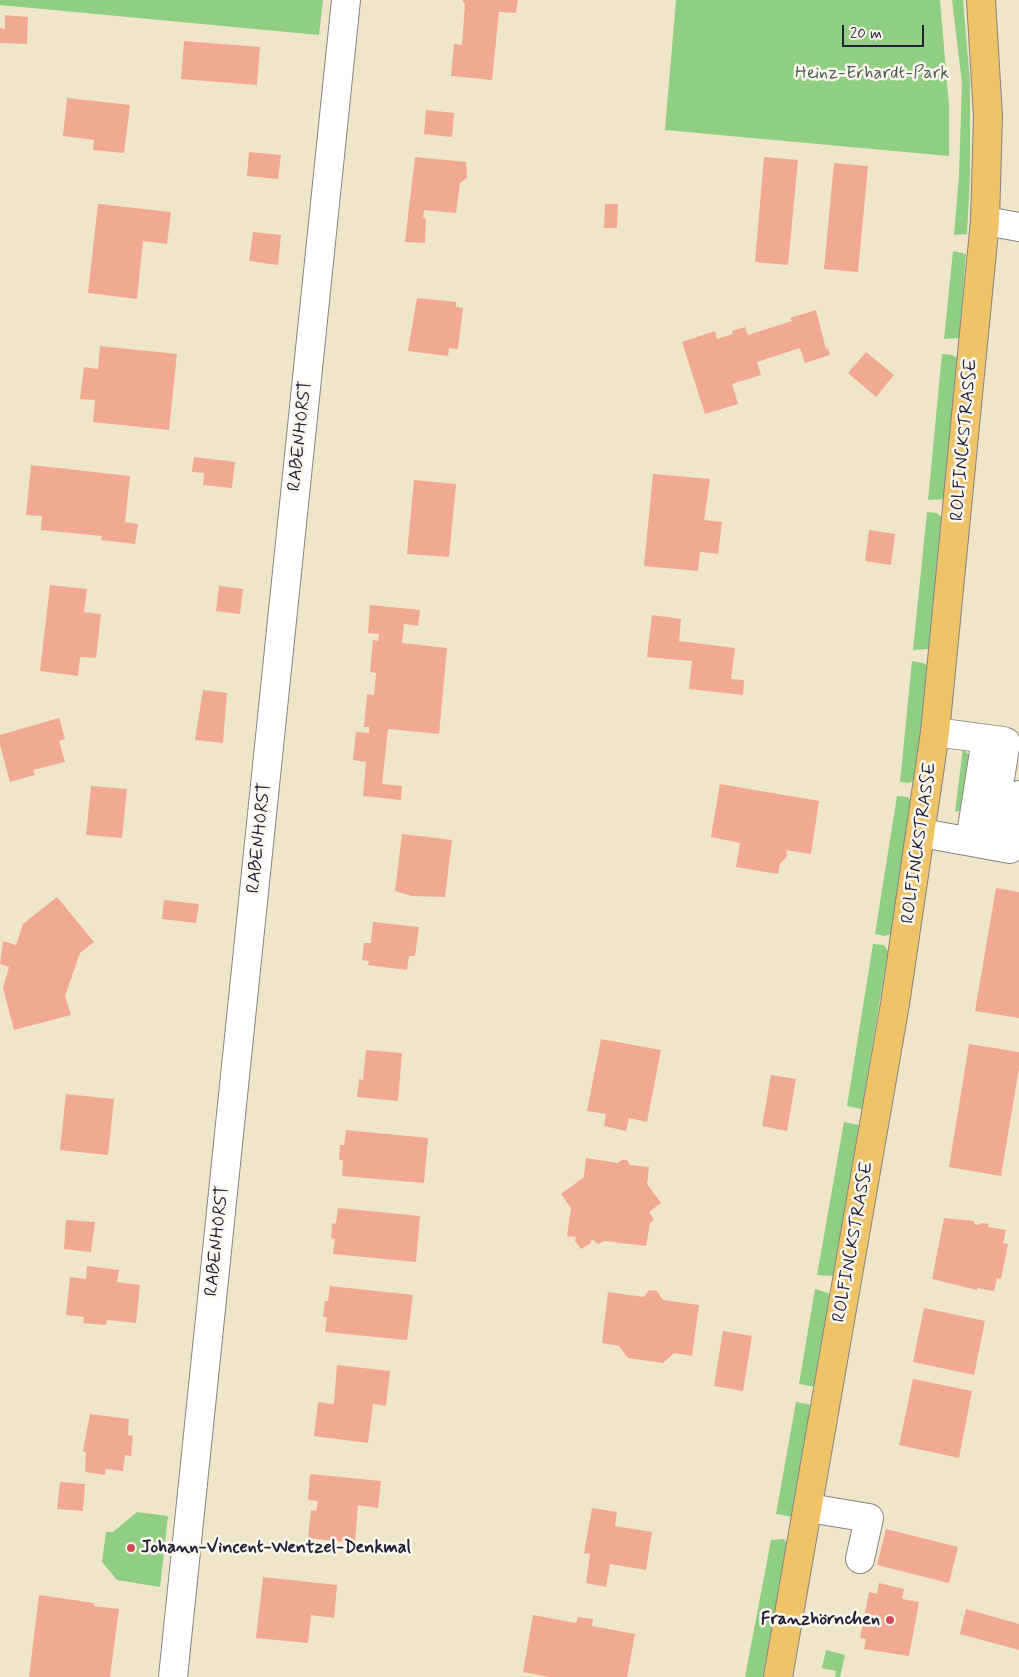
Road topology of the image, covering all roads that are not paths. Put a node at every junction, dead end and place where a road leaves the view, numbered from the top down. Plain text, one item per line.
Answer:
1 (346, 0) edge
2 (981, 0) edge
3 (985, 221) junction
4 (1019, 228) edge
5 (936, 732) junction
6 (1004, 741) edge
7 (1019, 795) edge
8 (922, 833) junction
9 (979, 843) junction
10 (809, 1508) junction
11 (860, 1559) dead end
12 (173, 1677) edge
13 (778, 1677) edge

1 - 12 street, RABENHORST
2 - 3 main road, ROLFINCKSTRASSE
3 - 4 street
3 - 5 main road, ROLFINCKSTRASSE
5 - 6 street
5 - 8 main road, ROLFINCKSTRASSE
6 - 9 street
7 - 9 street
8 - 9 street
8 - 10 main road, ROLFINCKSTRASSE
10 - 11 street
10 - 13 main road, ROLFINCKSTRASSE

